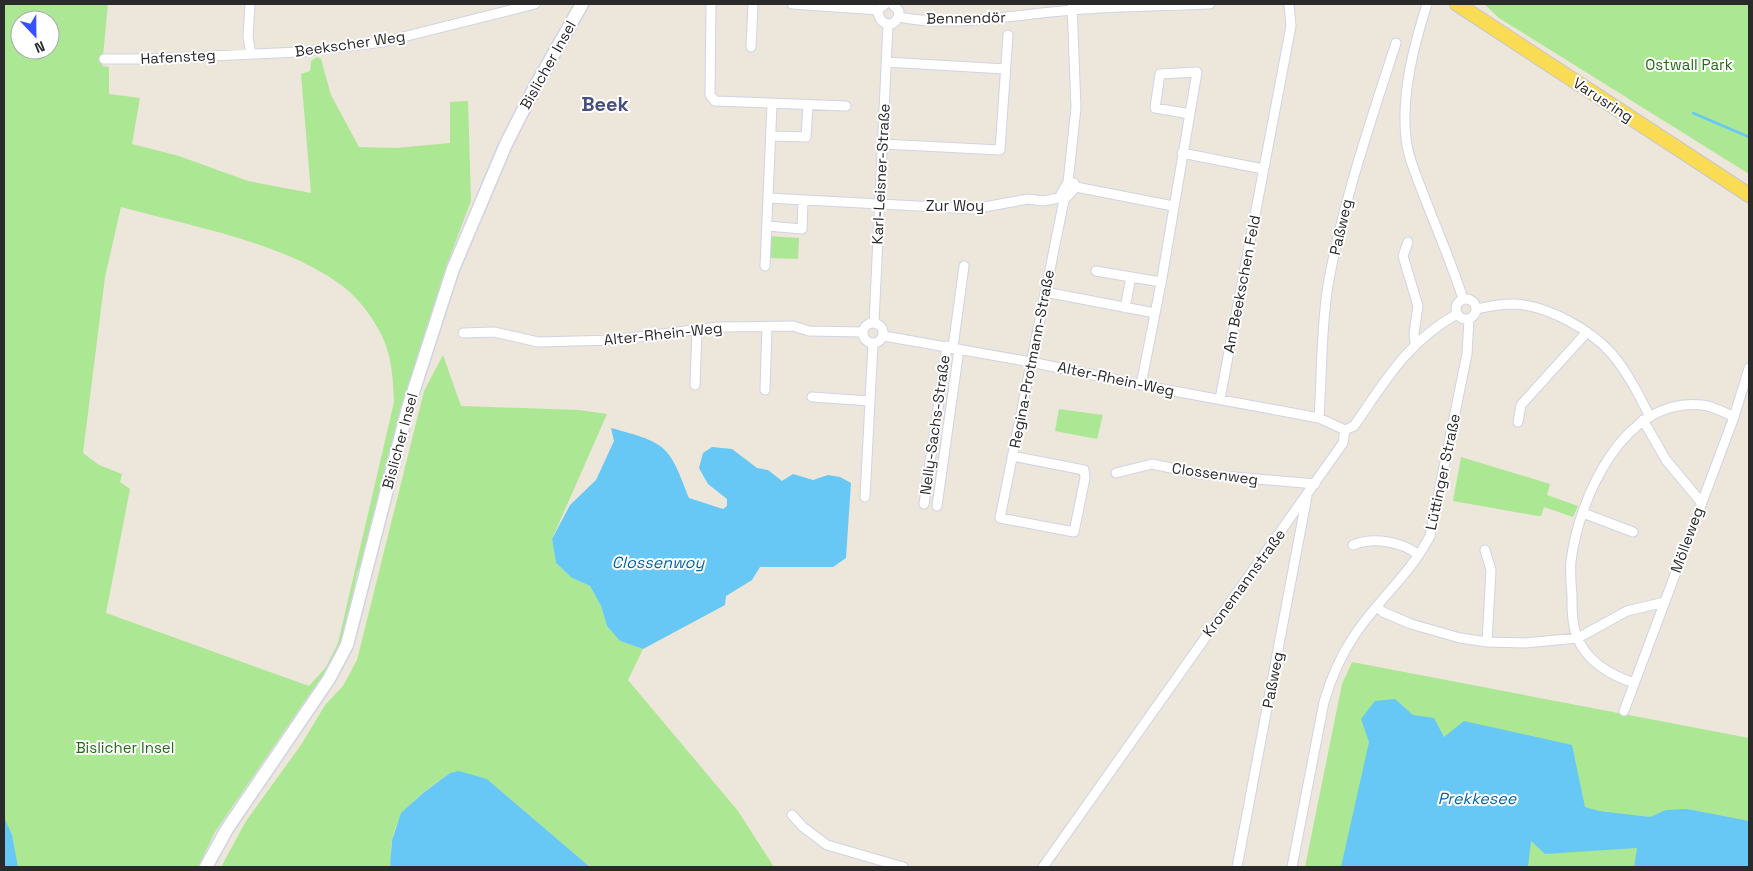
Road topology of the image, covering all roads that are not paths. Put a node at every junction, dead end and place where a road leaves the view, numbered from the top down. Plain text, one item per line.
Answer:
1 (250, 4) edge
2 (535, 4) edge
3 (582, 4) edge
4 (711, 4) edge
5 (753, 4) edge
6 (792, 4) edge
7 (1196, 4) edge
8 (1210, 4) edge
9 (1289, 4) edge
10 (1428, 4) edge
11 (1457, 4) edge
12 (897, 5) edge
13 (1153, 5) edge
14 (881, 7) edge
15 (1072, 7) edge
16 (899, 17) junction
17 (888, 25) junction
18 (1008, 35) dead end
19 (1396, 43) dead end
20 (751, 47) dead end
21 (251, 54) junction
22 (104, 59) dead end
23 (886, 62) junction
24 (1005, 69) junction
25 (772, 105) junction
26 (808, 106) junction
27 (846, 106) dead end
28 (1190, 114) junction
29 (772, 136) junction
30 (883, 144) junction
31 (1182, 153) junction
32 (1263, 170) junction
33 (1068, 182) junction
34 (1076, 187) junction
35 (1749, 195) edge
36 (768, 198) junction
37 (1062, 199) junction
38 (803, 200) junction
39 (880, 204) junction
40 (1173, 206) junction
41 (768, 226) junction
42 (1408, 242) dead end
43 (765, 266) dead end
44 (964, 266) dead end
45 (1096, 271) dead end
46 (1131, 277) junction
47 (1162, 282) junction
48 (1045, 292) junction
49 (1463, 299) junction
50 (1126, 308) junction
51 (1477, 309) junction
52 (1156, 313) junction
53 (1457, 314) junction
54 (1469, 319) junction
55 (874, 323) junction
56 (767, 326) junction
57 (698, 330) junction
58 (863, 332) junction
59 (1587, 332) junction
60 (463, 333) dead end
61 (884, 336) junction
62 (1415, 343) junction
63 (873, 344) junction
64 (953, 348) junction
65 (1031, 362) junction
66 (1749, 368) edge
67 (695, 385) dead end
68 (1141, 385) junction
69 (765, 390) dead end
70 (812, 397) dead end
71 (1220, 400) junction
72 (870, 401) junction
73 (1734, 417) junction
74 (1319, 418) junction
75 (1646, 418) junction
76 (1518, 422) dead end
77 (1345, 430) junction
78 (1012, 456) junction
79 (1116, 473) dead end
80 (1314, 484) junction
81 (1308, 494) junction
82 (865, 497) dead end
83 (1701, 502) junction
84 (924, 504) dead end
85 (937, 506) dead end
86 (1583, 513) junction
87 (1633, 532) dead end
88 (1352, 544) dead end
89 (1485, 550) dead end
90 (1419, 555) junction
91 (1665, 602) junction
92 (1377, 608) junction
93 (1578, 638) junction
94 (1488, 642) junction
95 (1634, 682) junction
96 (1624, 711) dead end
97 (792, 815) dead end
98 (206, 867) edge
99 (903, 867) edge
100 (1043, 867) edge
101 (1236, 867) edge
102 (1292, 867) edge

1 - 21 street
2 - 21 street, Beekscher Weg
3 - 98 main road, Bislicher Insel
4 - 25 street
5 - 20 street
6 - 14 street
7 - 8 street, Bennendör
7 - 13 street, Bennendör
9 - 32 street, Am Beekschen Feld
10 - 49 street
11 - 35 main road, Varusring
12 - 16 street
13 - 15 street, Bennendör
14 - 17 street
15 - 16 street, Bennendör
15 - 33 street, Regina-Protmann-Straße
16 - 17 street
17 - 23 street, Karl-Leisner-Straße
18 - 24 street
19 - 74 street, Paßweg
21 - 22 street, Hafensteg
23 - 24 street
23 - 30 street, Karl-Leisner-Straße
24 - 30 street
25 - 26 street
25 - 29 street
26 - 27 street
26 - 29 street
28 - 28 street
28 - 31 street
29 - 36 street
30 - 39 street, Karl-Leisner-Straße
31 - 32 street
31 - 40 street
32 - 71 street, Am Beekschen Feld
33 - 34 street
33 - 37 street, Regina-Protmann-Straße
34 - 37 street
34 - 40 street
36 - 38 street, Zur Woy
36 - 41 street
37 - 39 street, Zur Woy
37 - 48 street, Regina-Protmann-Straße
38 - 39 street, Zur Woy
38 - 41 street
39 - 55 street, Karl-Leisner-Straße
40 - 47 street
41 - 43 street
42 - 62 street
44 - 64 street
45 - 46 street
46 - 47 street
46 - 50 street
47 - 52 street
48 - 50 street
48 - 65 street, Regina-Protmann-Straße
49 - 51 street
49 - 53 street
50 - 52 street
51 - 54 street
51 - 59 street
52 - 68 street
53 - 54 street
53 - 62 street, Kronemannstraße
54 - 90 street, Lüttinger Straße
55 - 58 street
55 - 61 street
56 - 57 street, Alter-Rhein-Weg
56 - 58 street, Alter-Rhein-Weg
56 - 69 street
57 - 60 street, Alter-Rhein-Weg
57 - 67 street
58 - 63 street
59 - 75 street
59 - 76 street
61 - 63 street
61 - 64 street, Alter-Rhein-Weg
62 - 77 street, Kronemannstraße
63 - 72 street
64 - 65 street, Alter-Rhein-Weg
64 - 84 street, Nelly-Sachs-Straße
64 - 85 street, Nelly-Sachs-Straße
65 - 68 street, Alter-Rhein-Weg
65 - 78 street, Regina-Protmann-Straße
66 - 73 street, Mölleweg
68 - 71 street, Alter-Rhein-Weg
70 - 72 street
71 - 74 street, Alter-Rhein-Weg
72 - 82 street
73 - 75 street
73 - 83 street, Mölleweg
74 - 77 street, Alter-Rhein-Weg
75 - 83 street
75 - 86 street
77 - 80 street, Kronemannstraße
78 - 78 street, Regina-Protmann-Straße
79 - 80 street, Clossenweg
80 - 81 street, Kronemannstraße
81 - 100 street, Kronemannstraße
81 - 101 street, Paßweg
83 - 91 street, Mölleweg
86 - 87 street
86 - 93 street
88 - 90 street
89 - 94 street
90 - 92 street, Lüttinger Straße
91 - 93 street
91 - 95 street, Mölleweg
92 - 94 street
92 - 102 street, Lüttinger Straße
93 - 94 street
93 - 95 street
95 - 96 street, Mölleweg
97 - 99 street

